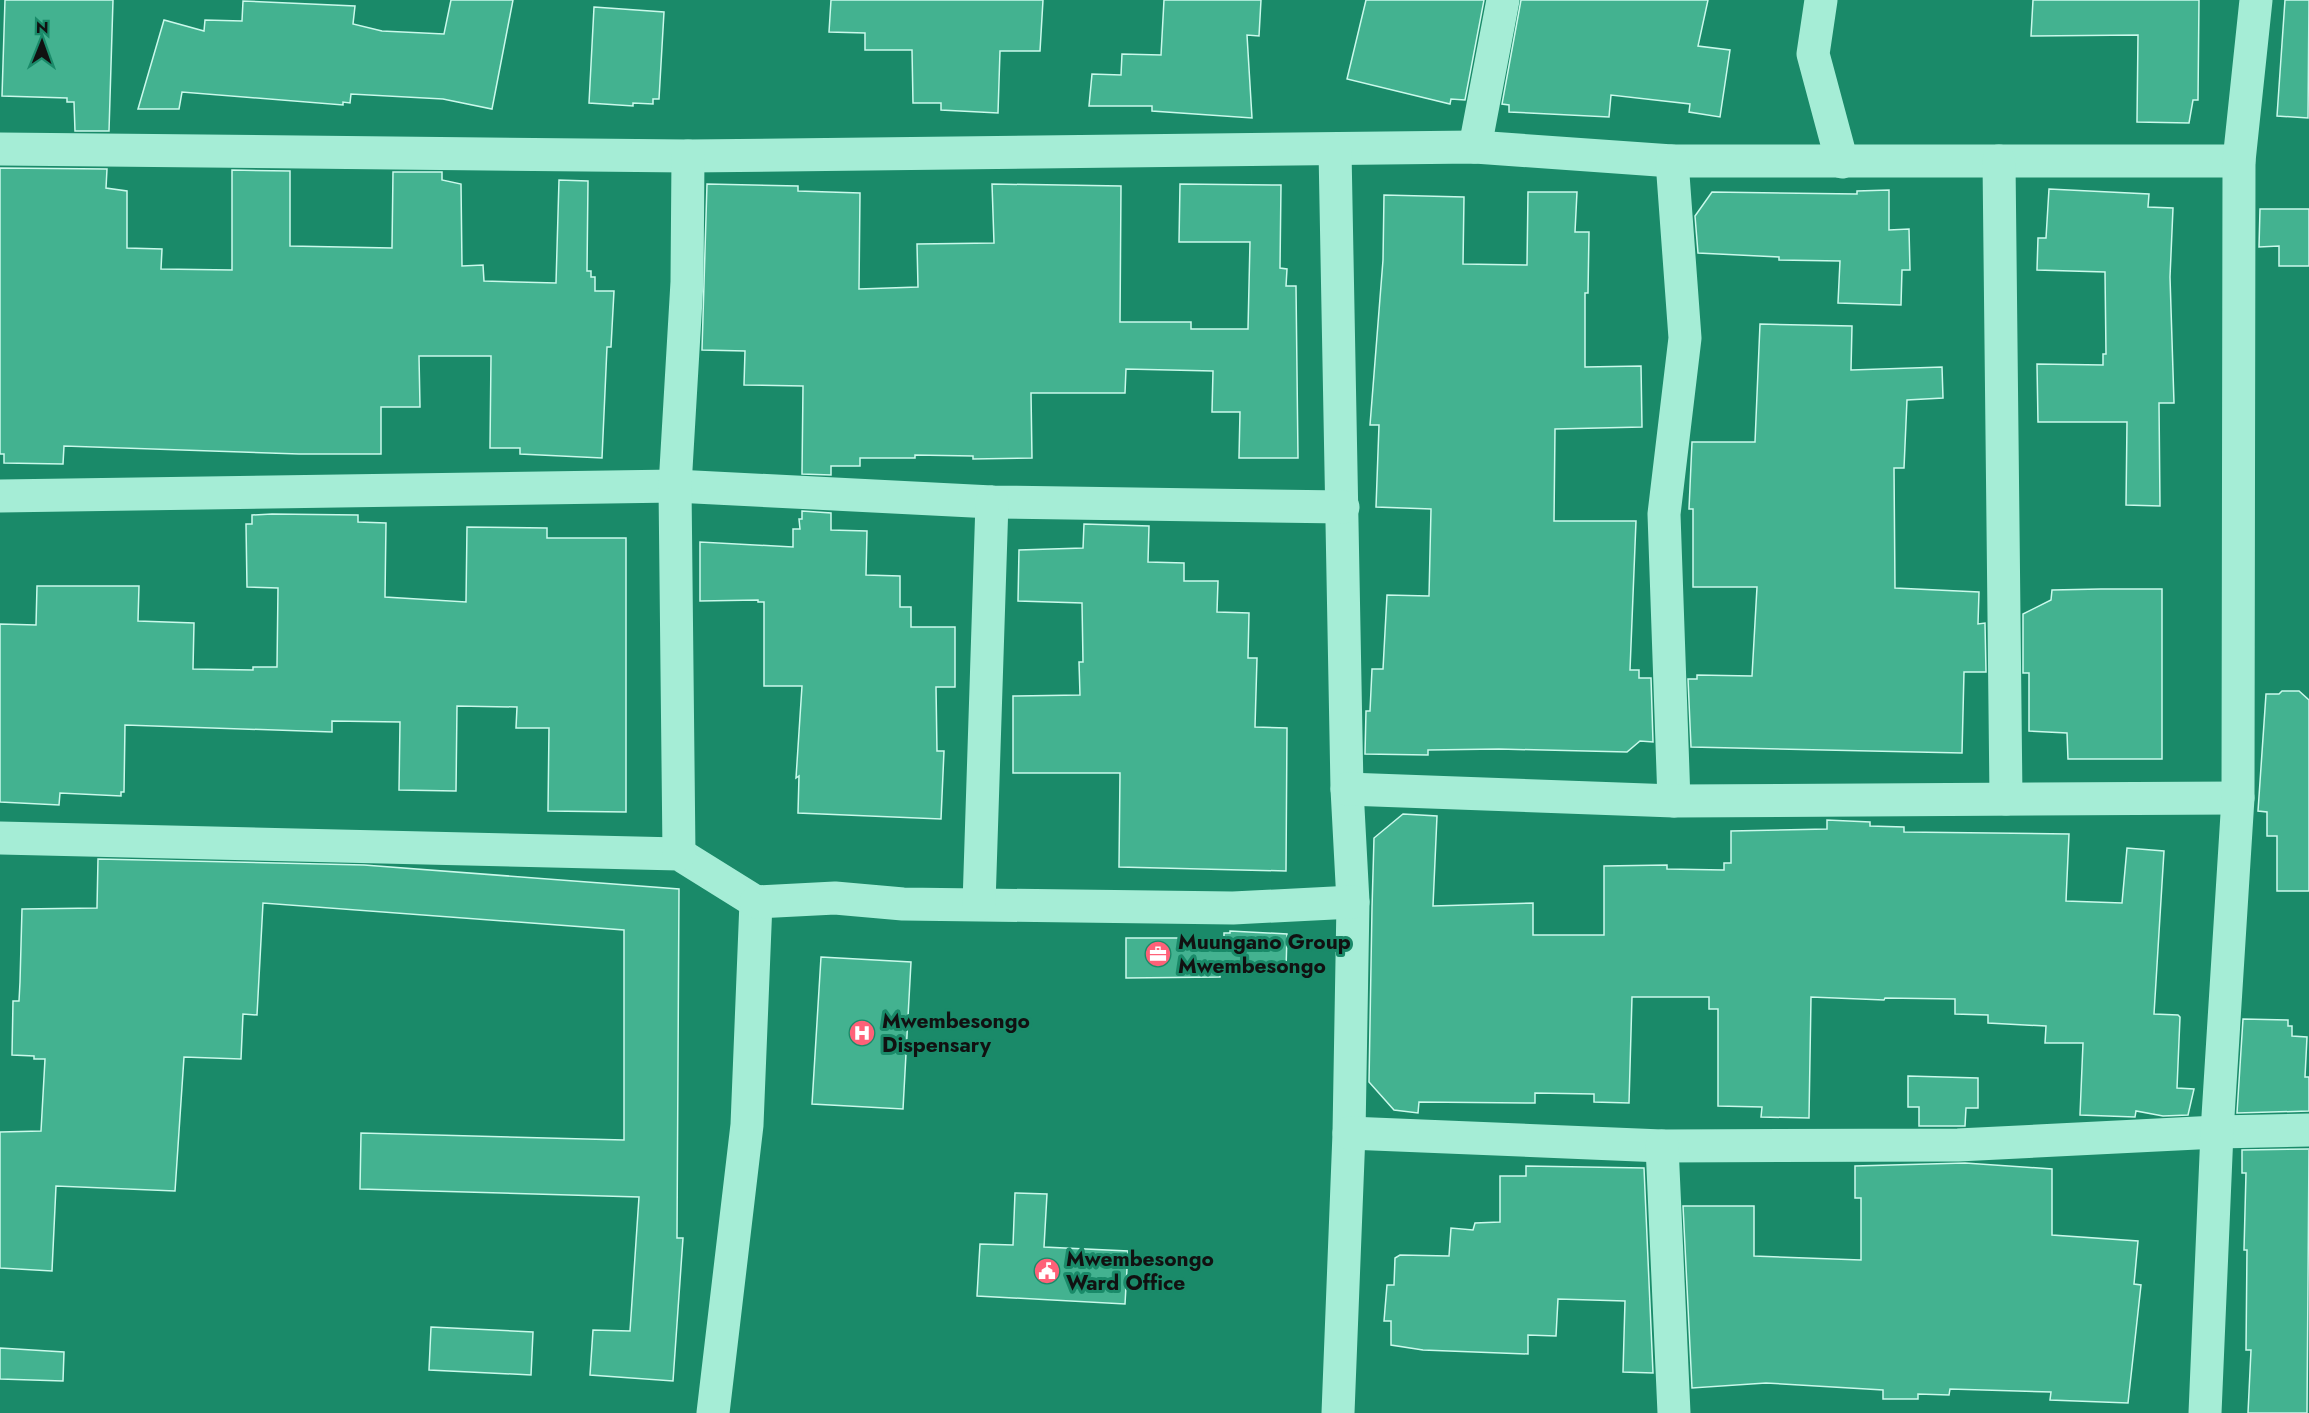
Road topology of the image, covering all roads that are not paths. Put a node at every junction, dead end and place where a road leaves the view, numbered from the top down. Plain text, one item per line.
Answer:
1 (1503, 0) edge
2 (1821, 0) edge
3 (2256, 0) edge
4 (1475, 147) junction
5 (0, 149) edge
6 (1335, 150) junction
7 (688, 156) junction
8 (2239, 160) junction
9 (1672, 161) junction
10 (1999, 161) junction
11 (1842, 162) junction
12 (675, 486) junction
13 (0, 496) edge
14 (992, 502) junction
15 (1343, 507) junction
16 (1347, 789) junction
17 (2238, 798) junction
18 (2006, 800) junction
19 (1674, 801) junction
20 (0, 838) edge
21 (678, 854) junction
22 (756, 902) junction
23 (1353, 902) junction
24 (979, 904) junction
25 (2309, 1130) edge
26 (2217, 1132) junction
27 (1349, 1133) junction
28 (1662, 1146) junction
29 (713, 1413) edge
30 (1338, 1413) edge
31 (1674, 1413) edge
32 (2205, 1413) edge

1 - 4 street
2 - 11 street
3 - 8 street
4 - 6 street
4 - 9 street
5 - 7 street
6 - 7 street
6 - 15 street
7 - 12 street
8 - 10 street
8 - 17 street
9 - 11 street
9 - 19 street
10 - 11 street
10 - 18 street
12 - 13 street
12 - 14 street
12 - 21 street
14 - 15 street
14 - 24 street
15 - 16 street
16 - 19 street
16 - 23 street
17 - 18 street
17 - 26 street
18 - 19 street
20 - 21 street
21 - 22 street
22 - 24 street
22 - 29 street
23 - 24 street
23 - 27 street
25 - 26 street
26 - 28 street
26 - 32 street
27 - 28 street
27 - 30 street
28 - 31 street

